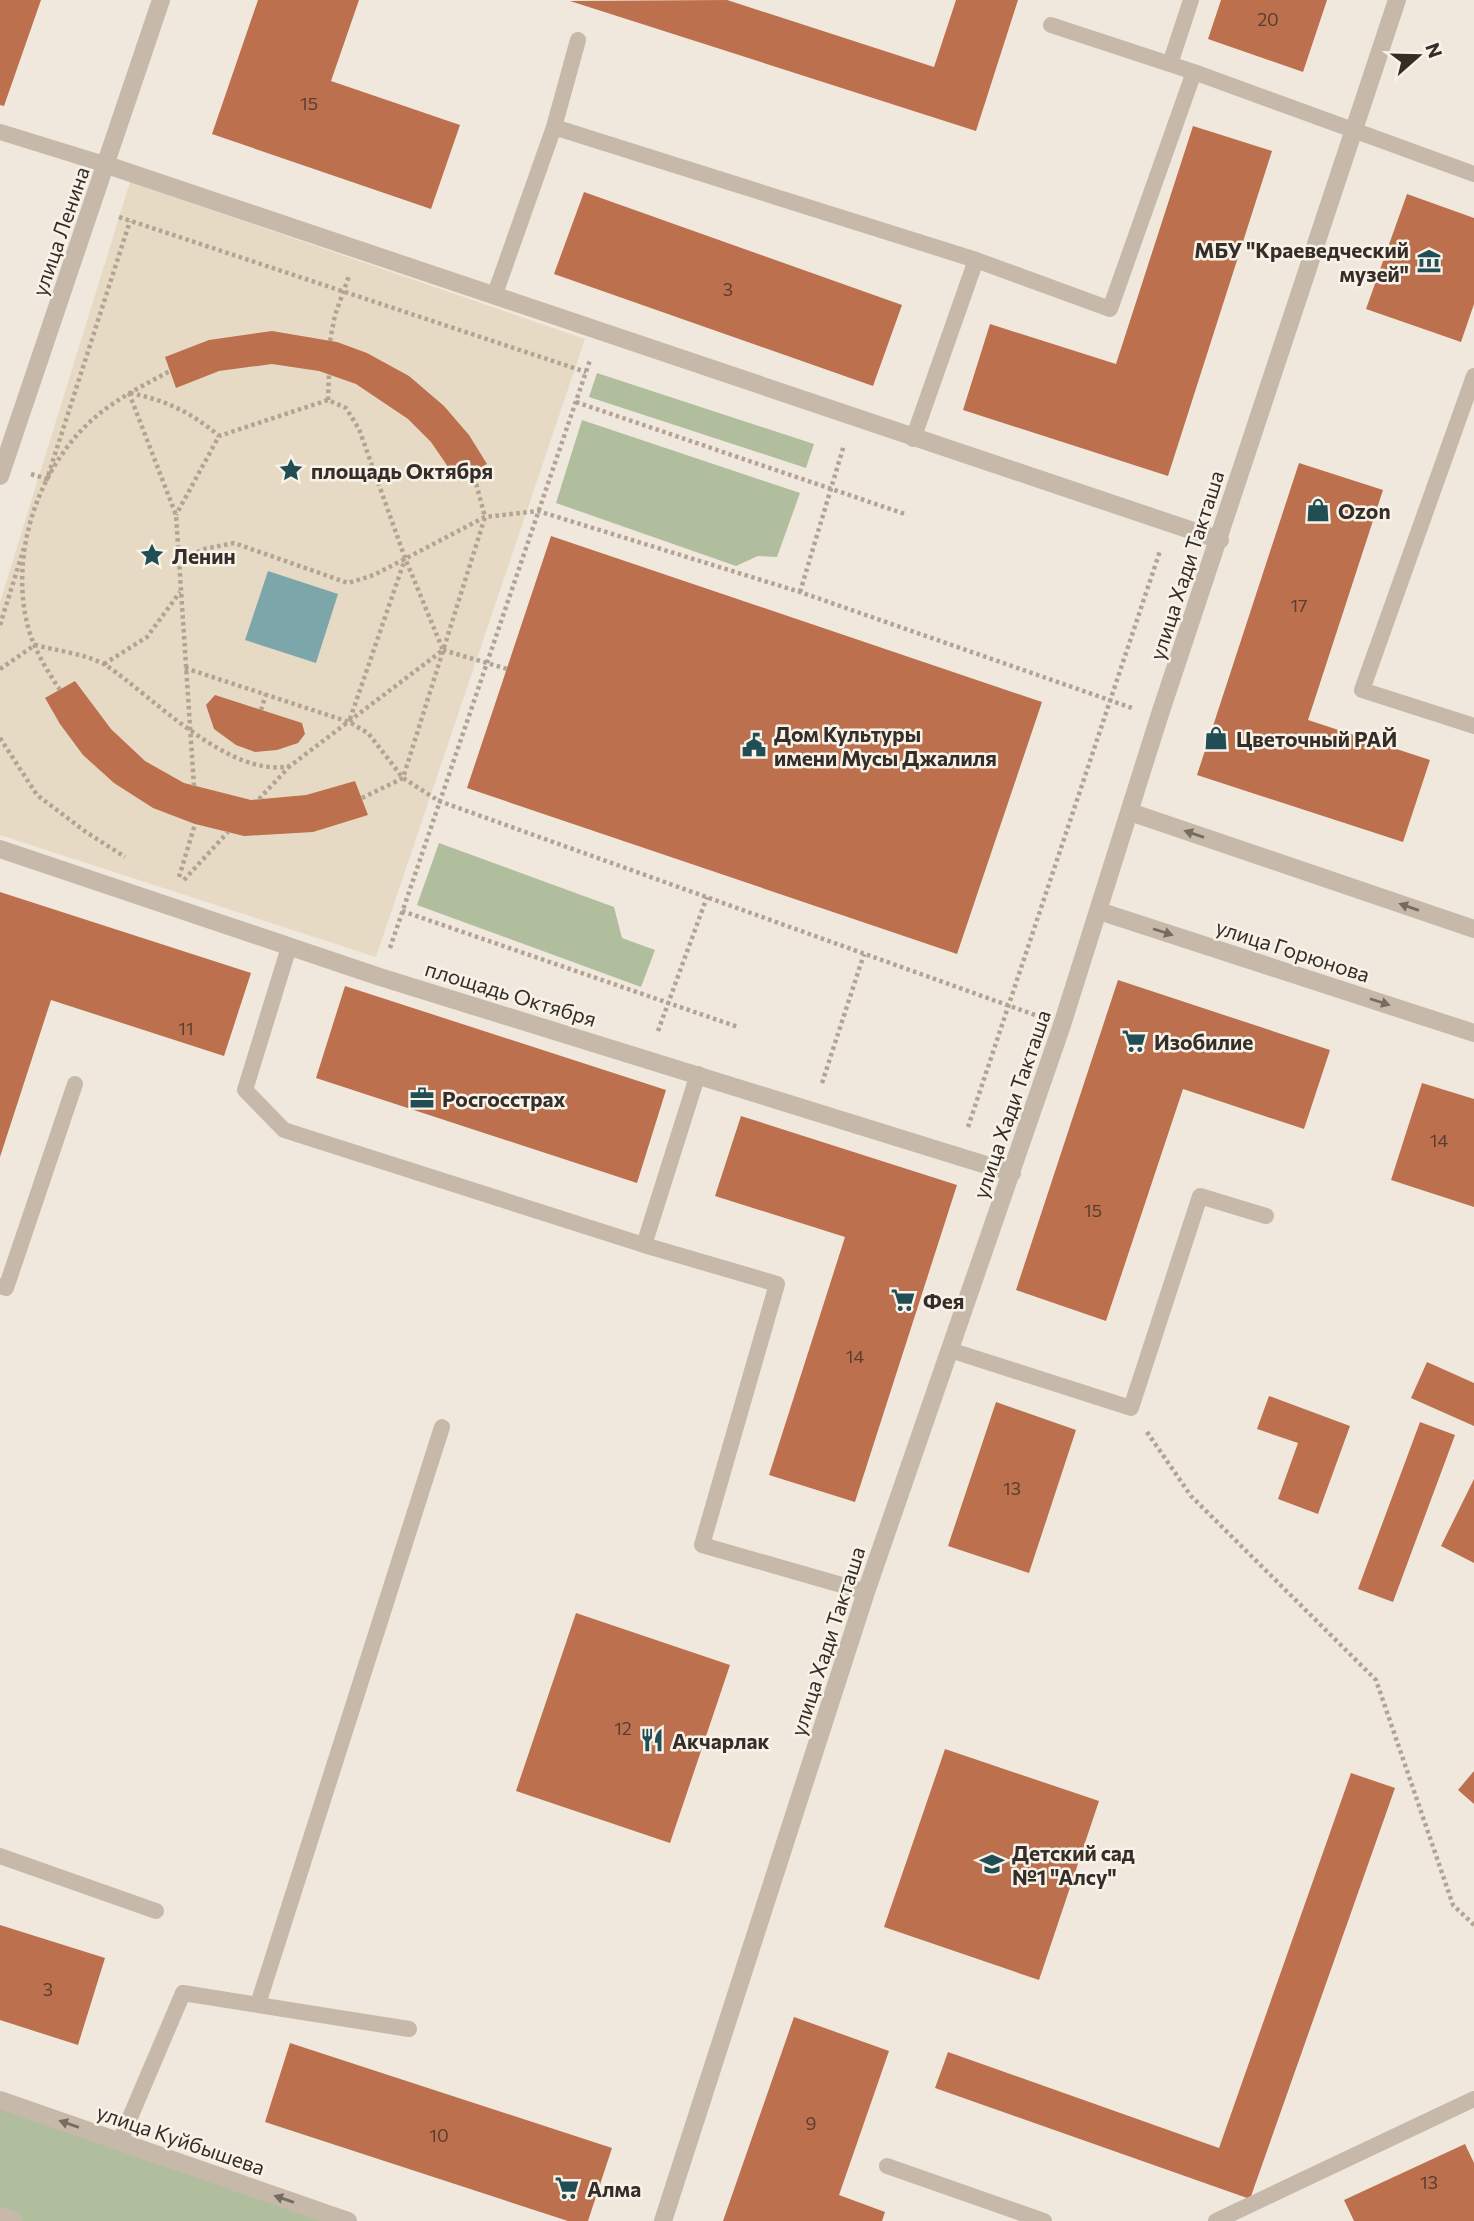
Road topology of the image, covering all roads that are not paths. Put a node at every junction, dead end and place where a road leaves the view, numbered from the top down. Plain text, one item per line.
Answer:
1 (161, 0) edge
2 (1191, 0) edge
3 (1397, 0) edge
4 (1051, 24) dead end
5 (578, 40) dead end
6 (1170, 64) junction
7 (1194, 72) junction
8 (554, 127) junction
9 (1352, 129) junction
10 (0, 132) edge
11 (107, 165) junction
12 (1474, 174) edge
13 (976, 260) junction
14 (495, 295) junction
15 (1474, 376) edge
16 (913, 439) junction
17 (1, 470) edge
18 (1220, 540) junction
19 (1474, 726) edge
20 (1130, 812) junction
21 (0, 849) edge
22 (1099, 911) junction
23 (1474, 929) edge
24 (289, 947) junction
25 (1474, 1033) edge
26 (698, 1074) junction
27 (75, 1084) dead end
28 (1012, 1173) junction
29 (1266, 1216) dead end
30 (644, 1245) junction
31 (0, 1286) edge
32 (950, 1350) junction
33 (442, 1427) dead end
34 (866, 1592) junction
35 (0, 1856) edge
36 (156, 1910) dead end
37 (258, 2004) junction
38 (409, 2029) dead end
39 (1474, 2099) edge
40 (0, 2100) edge
41 (120, 2141) junction
42 (887, 2166) dead end
43 (0, 2216) edge
44 (15, 2221) edge
45 (348, 2221) edge
46 (663, 2221) edge
47 (1044, 2221) edge
48 (1216, 2221) edge

1 - 11 street, улица Ленина
2 - 6 lane
3 - 9 street, улица Хади Такташа
4 - 6 lane
5 - 8 lane
6 - 7 lane
7 - 9 lane
7 - 13 lane
8 - 13 lane
8 - 14 lane
9 - 12 lane
9 - 18 street, улица Хади Такташа
10 - 11 lane
11 - 14 street
11 - 17 street, улица Ленина
13 - 16 lane
14 - 16 street
15 - 19 lane
16 - 18 street
18 - 20 street, улица Хади Такташа
20 - 22 street, улица Хади Такташа
23 -> 20 street
21 - 24 street, площадь Октября
22 -> 25 street, улица Горюнова
22 - 28 street, улица Хади Такташа
24 - 26 street, площадь Октября
24 - 30 lane
26 - 28 street, площадь Октября
26 - 30 lane
27 - 31 lane
28 - 32 street, улица Хади Такташа
29 - 32 lane
30 - 34 lane
32 - 34 street, улица Хади Такташа
33 - 37 lane
34 - 46 street, улица Хади Такташа
35 - 36 lane
37 - 38 lane
37 - 41 lane
39 - 48 lane
41 -> 40 street, улица Куйбышева
45 -> 41 street, улица Куйбышева
42 - 47 lane
43 - 44 street

